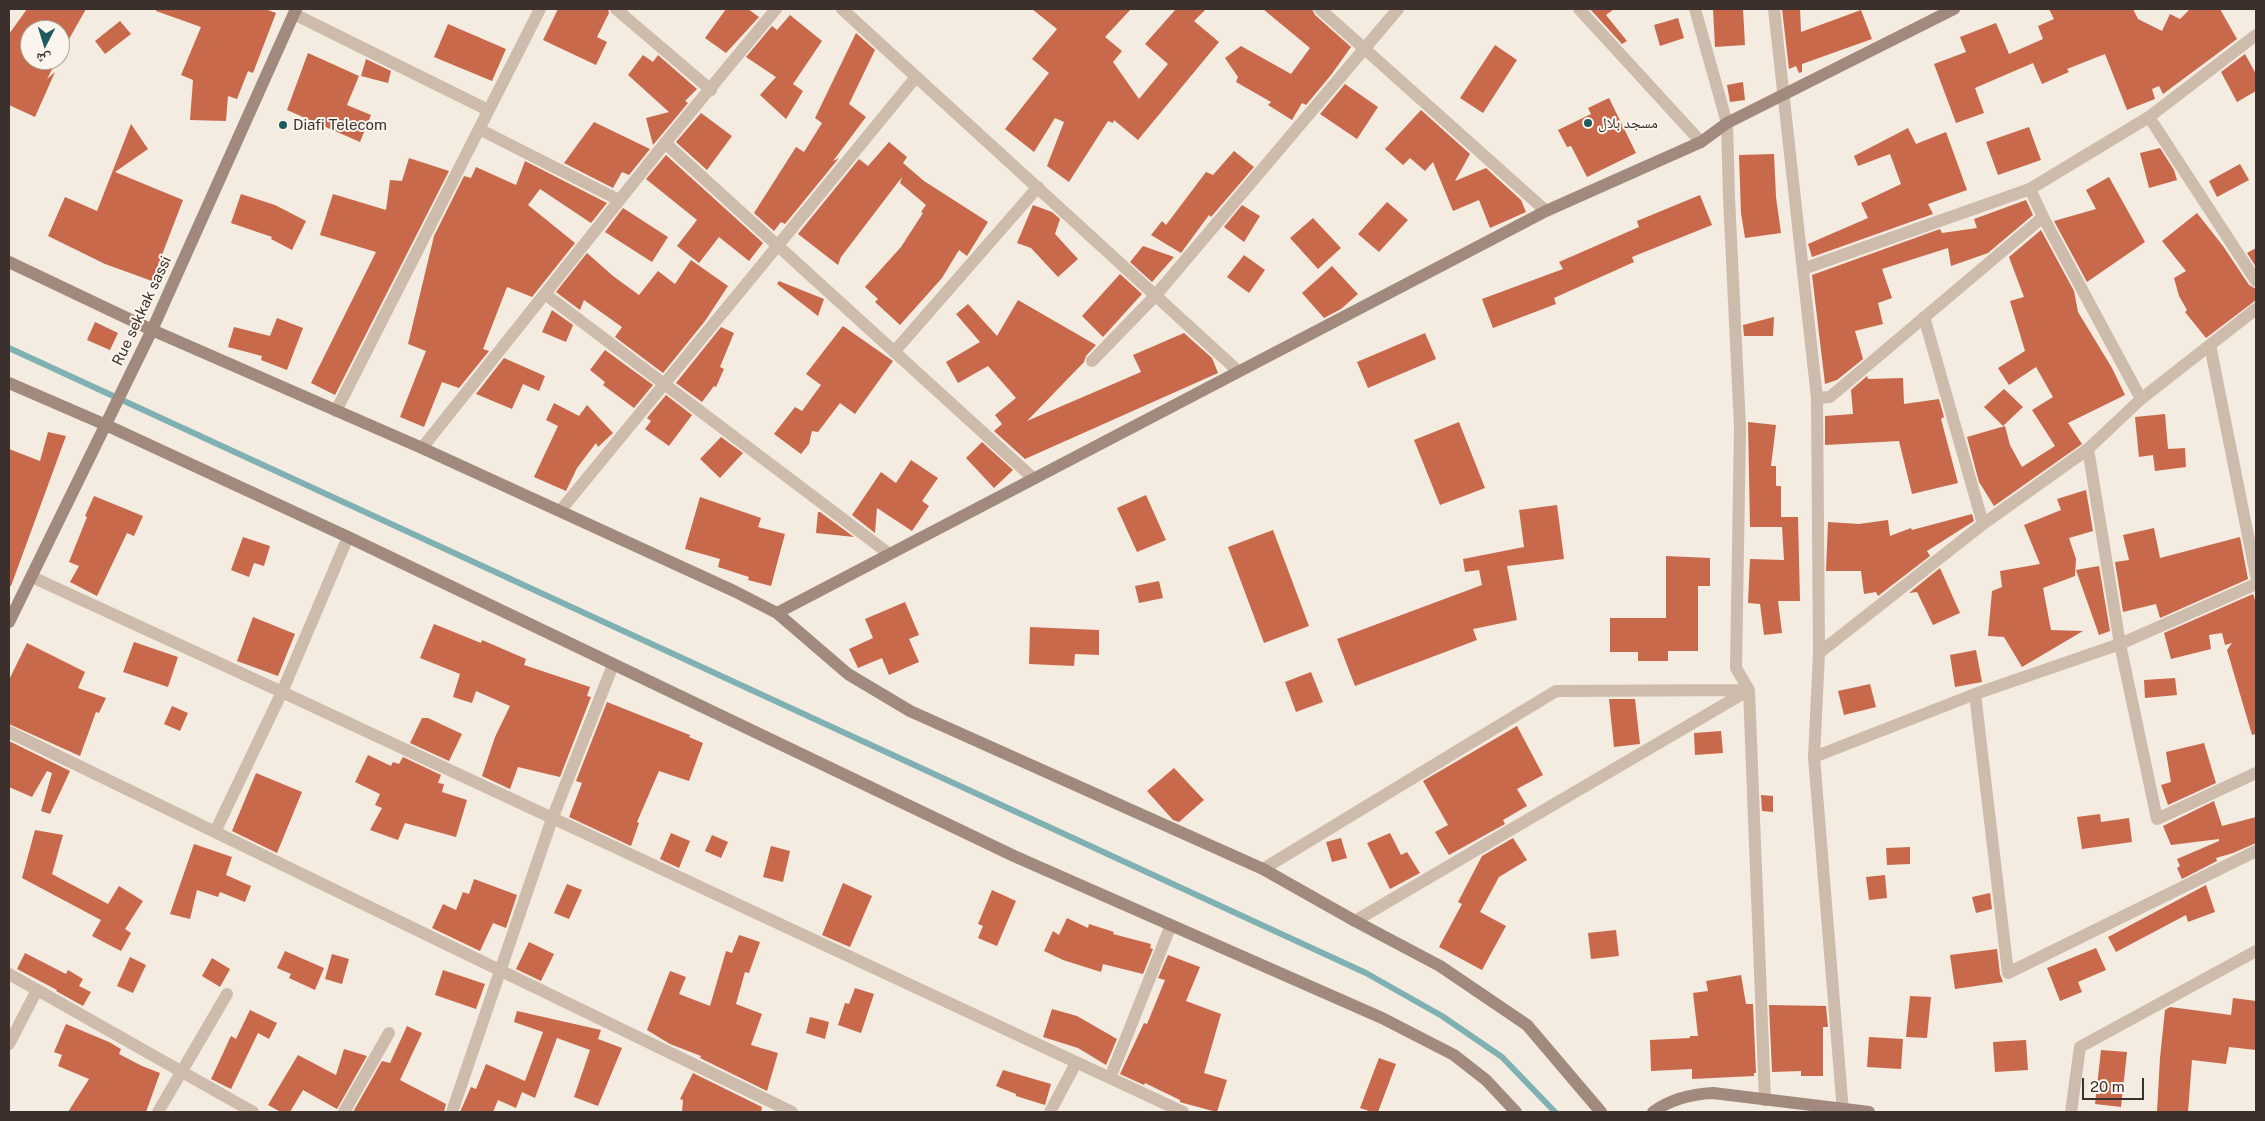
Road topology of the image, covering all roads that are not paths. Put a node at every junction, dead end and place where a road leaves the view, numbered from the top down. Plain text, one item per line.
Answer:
1 (540, 9) edge
2 (616, 9) edge
3 (776, 9) edge
4 (842, 9) edge
5 (1320, 9) edge
6 (1398, 9) edge
7 (1579, 9) edge
8 (1695, 9) edge
9 (1774, 9) edge
10 (1954, 9) edge
11 (295, 11) edge
12 (2256, 36) edge
13 (1363, 48) junction
14 (916, 77) junction
15 (710, 90) junction
16 (1784, 94) junction
17 (488, 110) junction
18 (2149, 118) junction
19 (1727, 123) junction
20 (479, 129) junction
21 (665, 142) junction
22 (1701, 142) junction
23 (1038, 188) junction
24 (2030, 189) junction
25 (619, 200) junction
26 (1546, 211) junction
27 (2043, 218) junction
28 (778, 246) junction
29 (9, 262) edge
30 (1803, 269) junction
31 (2256, 281) edge
32 (545, 294) junction
33 (1155, 296) junction
34 (2256, 309) edge
35 (1924, 317) junction
36 (152, 330) junction
37 (2210, 345) junction
38 (894, 352) junction
39 (1092, 361) dead end
40 (1238, 372) junction
41 (9, 383) edge
42 (665, 384) junction
43 (1818, 398) junction
44 (2141, 399) junction
45 (336, 411) junction
46 (106, 425) junction
47 (422, 448) junction
48 (2088, 449) junction
49 (1033, 478) junction
50 (560, 511) junction
51 (1982, 524) junction
52 (348, 537) junction
53 (888, 553) junction
54 (2256, 576) edge
55 (32, 577) junction
56 (2256, 584) edge
57 (777, 613) junction
58 (10, 615) edge
59 (2120, 644) junction
60 (1819, 653) junction
61 (612, 665) junction
62 (1749, 690) junction
63 (282, 692) junction
64 (1975, 694) junction
65 (9, 732) edge
66 (1814, 757) junction
67 (2256, 773) edge
68 (552, 819) junction
69 (215, 832) junction
70 (2256, 851) edge
71 (1263, 869) junction
72 (1355, 921) junction
73 (1171, 925) junction
74 (2256, 951) edge
75 (501, 971) junction
76 (9, 974) edge
77 (38, 990) junction
78 (227, 994) dead end
79 (389, 1033) dead end
80 (9, 1044) edge
81 (1076, 1063) junction
82 (182, 1072) junction
83 (1110, 1078) junction
84 (1765, 1100) junction
85 (1843, 1111) edge
86 (158, 1112) edge
87 (253, 1112) edge
88 (344, 1112) edge
89 (452, 1112) edge
90 (792, 1112) edge
91 (1050, 1112) edge
92 (1183, 1112) edge
93 (1516, 1112) edge
94 (1601, 1112) edge
95 (1653, 1112) edge
96 (1869, 1112) edge
97 (2071, 1112) edge

1 - 17 street
2 - 15 street
3 - 15 street
4 - 14 street
5 - 13 street
6 - 13 street
7 - 22 street
8 - 19 street
9 - 16 street
10 - 16 street
11 - 17 street
11 - 36 street, Rue sekkak sassi
12 - 18 street
13 - 26 street
13 - 33 street
14 - 23 street
14 - 28 street
15 - 21 street
16 - 19 street
16 - 30 street
17 - 20 street
18 - 24 street
18 - 31 street
19 - 22 street
19 - 62 street
20 - 25 street
20 - 45 street
21 - 25 street
21 - 28 street
22 - 26 street
23 - 33 street
23 - 38 street
24 - 27 street
24 - 30 street
25 - 32 street
26 - 40 street
27 - 35 street
27 - 44 street
28 - 38 street
28 - 42 street
29 - 36 street
30 - 43 street
32 - 42 street
32 - 47 street
33 - 39 street
33 - 40 street
34 - 37 street
35 - 43 street
35 - 51 street
36 - 45 street
36 - 46 street, Rue sekkak sassi
37 - 44 street
37 - 54 street
38 - 49 street
40 - 49 street
41 - 46 street
42 - 50 street
42 - 53 street
43 - 60 street
44 - 48 street
45 - 47 street
46 - 52 street
46 - 55 street, Rue sekkak sassi
47 - 50 street
48 - 51 street
48 - 59 street
49 - 53 street
50 - 57 street
51 - 60 street
52 - 61 street
52 - 63 street
53 - 57 street
55 - 58 street, Rue sekkak sassi
55 - 63 street
56 - 59 street
57 - 71 street
59 - 64 street
59 - 67 street
60 - 66 street
61 - 68 street
61 - 73 street
62 - 71 street
62 - 72 street
62 - 84 street
63 - 68 street
63 - 69 street
64 - 66 street
64 - 70 street
65 - 69 street
66 - 85 street
68 - 75 street
68 - 81 street
69 - 75 street
71 - 72 street
72 - 94 street
73 - 83 street
73 - 93 street
74 - 97 street
75 - 89 street
75 - 90 street
76 - 77 street
77 - 80 street
77 - 82 street
78 - 82 street
79 - 88 street
81 - 83 street
81 - 91 street
82 - 86 street
82 - 87 street
83 - 92 street
84 - 85 street
84 - 95 street
85 - 96 street

